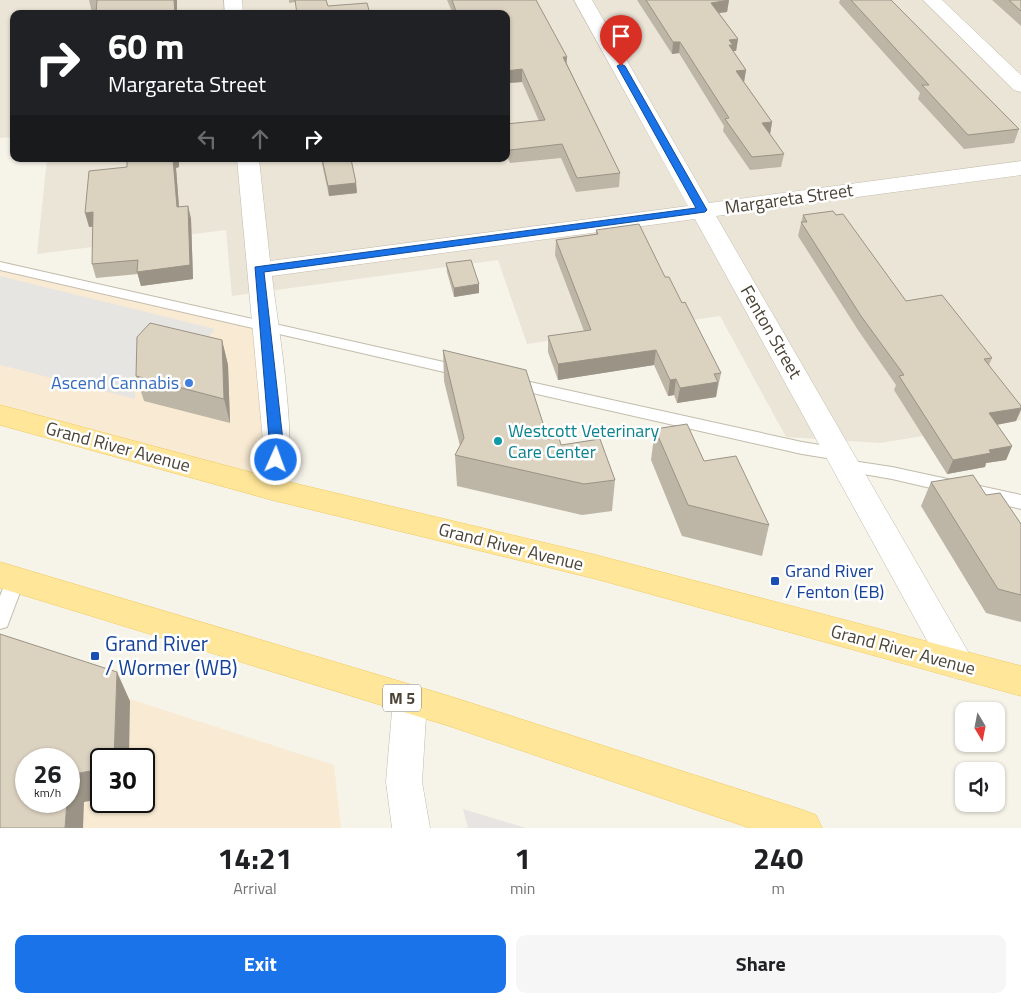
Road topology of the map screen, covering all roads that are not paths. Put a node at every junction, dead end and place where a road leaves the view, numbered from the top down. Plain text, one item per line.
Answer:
1 (584, 0) edge
2 (932, 0) edge
3 (1021, 86) edge
4 (248, 162) edge
5 (1021, 168) edge
6 (702, 210) junction
7 (0, 266) edge
8 (259, 270) junction
9 (265, 327) junction
10 (477, 375) edge
11 (496, 379) edge
12 (0, 415) edge
13 (843, 460) junction
14 (272, 489) junction
15 (1021, 502) edge
16 (8, 577) edge
17 (0, 621) edge
18 (958, 665) junction
19 (1021, 682) edge
20 (410, 700) junction
21 (411, 828) edge
22 (803, 828) edge

1 - 6 street, Fenton Street
2 - 3 street
4 - 8 street
5 - 6 street, Margareta Street
6 - 8 street, Margareta Street
6 - 13 street, Fenton Street
7 - 9 lane
8 - 9 street
9 - 10 lane
9 - 14 street
11 - 13 lane
12 - 14 main road, Grand River Avenue
13 - 15 lane
13 - 18 street, Fenton Street
14 - 18 main road, Grand River Avenue
16 - 17 lane
16 - 20 main road, M 5
18 - 19 main road, Grand River Avenue
20 - 21 street
20 - 22 main road, M 5

